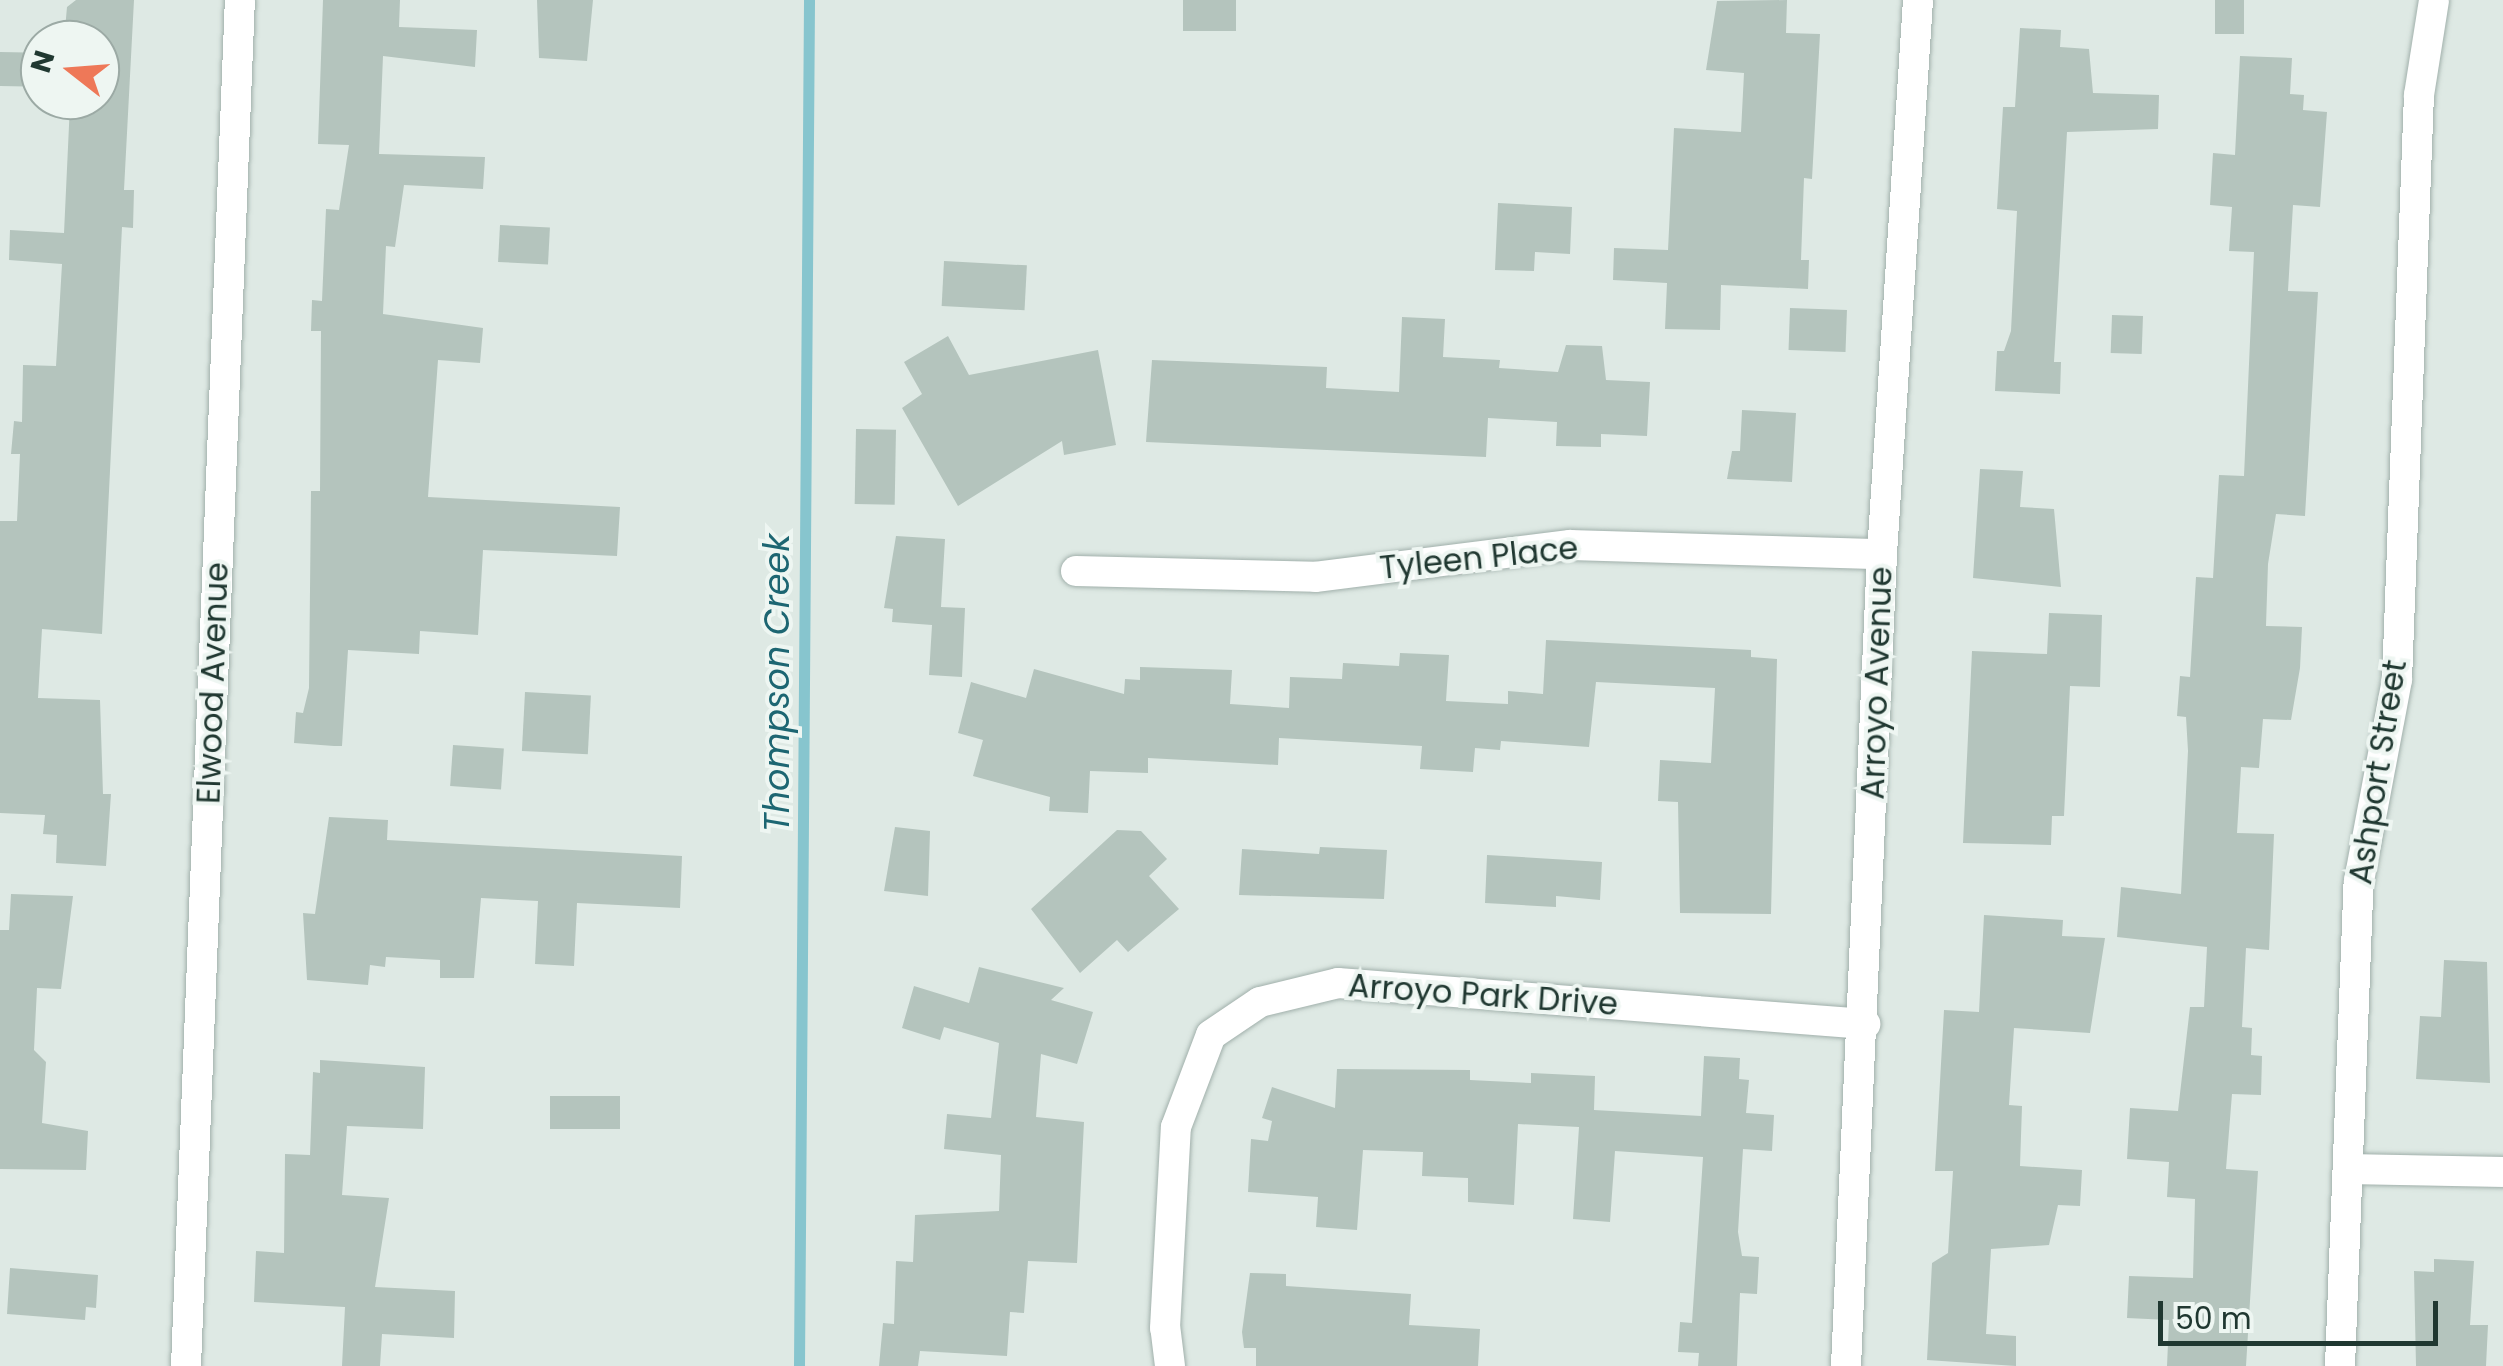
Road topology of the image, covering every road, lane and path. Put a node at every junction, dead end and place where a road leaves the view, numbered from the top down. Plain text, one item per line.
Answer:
1 (240, 0) edge
2 (1918, 0) edge
3 (2434, 0) edge
4 (1882, 554) junction
5 (1076, 570) dead end
6 (1864, 1024) junction
7 (2349, 1168) junction
8 (2503, 1172) edge
9 (186, 1366) edge
10 (1170, 1366) edge
11 (1846, 1366) edge
12 (2340, 1366) edge

1 - 9 street, Elwood Avenue
2 - 4 street, Arroyo Avenue
3 - 7 street, Ashport Street
4 - 5 street, Tyleen Place
4 - 6 street, Arroyo Avenue
6 - 10 street, Arroyo Park Drive
6 - 11 street, Arroyo Avenue
7 - 8 street
7 - 12 street, Ashport Street

